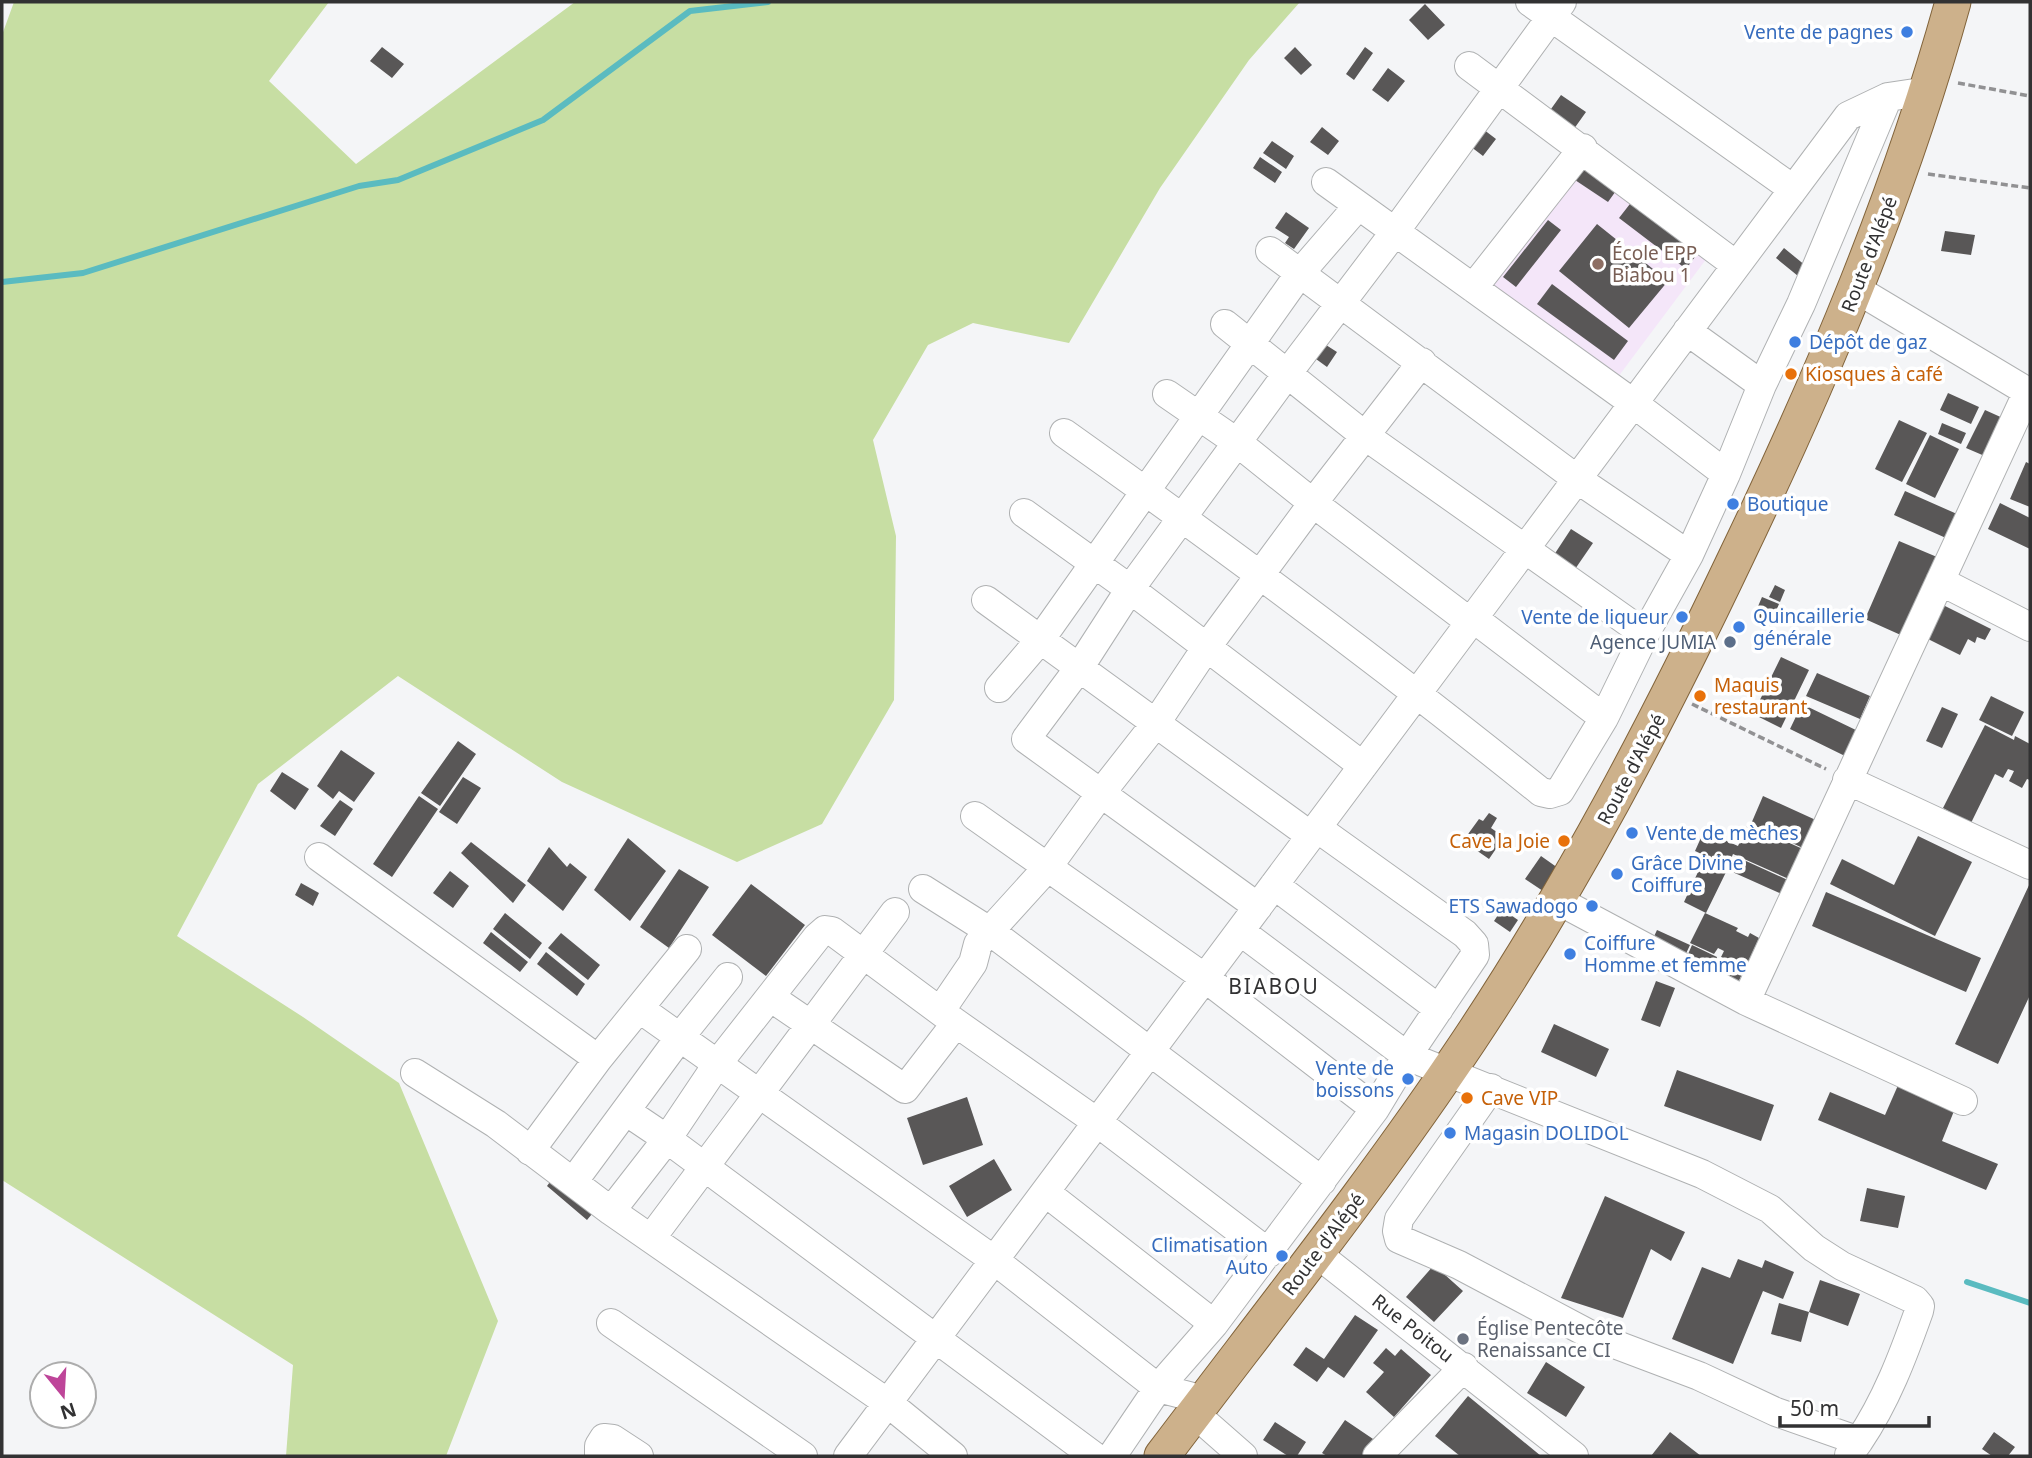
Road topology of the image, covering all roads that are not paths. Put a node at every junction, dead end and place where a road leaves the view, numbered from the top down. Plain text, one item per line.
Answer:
1 (1953, 2) edge
2 (1548, 7) edge
3 (1469, 66) dead end
4 (1930, 84) junction
5 (1500, 88) junction
6 (1888, 97) junction
7 (1583, 148) junction
8 (1326, 182) dead end
9 (1793, 189) junction
10 (1358, 206) junction
11 (1394, 233) junction
12 (1270, 251) dead end
13 (1737, 265) junction
14 (1300, 273) junction
15 (1473, 288) junction
16 (1856, 289) junction
17 (1342, 303) junction
18 (1225, 324) dead end
19 (1687, 331) junction
20 (1250, 345) junction
21 (1422, 362) junction
22 (1287, 374) junction
23 (1762, 385) junction
24 (2029, 392) edge
25 (1167, 394) dead end
26 (1633, 403) junction
27 (1199, 416) junction
28 (1064, 433) dead end
29 (1364, 435) junction
30 (1238, 443) junction
31 (1726, 474) junction
32 (1577, 479) junction
33 (1144, 490) junction
34 (1313, 503) junction
35 (1024, 513) dead end
36 (1184, 518) junction
37 (1525, 548) junction
38 (1689, 555) junction
39 (1094, 563) junction
40 (1260, 577) junction
41 (1940, 582) junction
42 (1130, 589) junction
43 (986, 600) dead end
44 (1471, 620) junction
45 (2030, 627) edge
46 (1645, 634) junction
47 (1040, 640) junction
48 (1206, 648) junction
49 (1079, 668) junction
50 (999, 688) dead end
51 (1418, 693) junction
52 (1604, 719) junction
53 (1156, 723) junction
54 (1363, 766) junction
55 (1847, 780) junction
56 (1101, 793) junction
57 (975, 816) dead end
58 (1314, 832) junction
59 (319, 856) dead end
60 (2030, 865) edge
61 (1047, 869) junction
62 (1274, 885) junction
63 (923, 889) dead end
64 (1557, 900) junction
65 (1258, 907) junction
66 (895, 912) dead end
67 (1240, 931) junction
68 (991, 932) junction
69 (687, 948) dead end
70 (863, 954) junction
71 (728, 977) dead end
72 (1205, 978) junction
73 (770, 997) junction
74 (1746, 1001) junction
75 (640, 1009) junction
76 (1439, 1009) junction
77 (948, 1016) junction
78 (811, 1023) junction
79 (680, 1037) junction
80 (1150, 1051) junction
81 (1407, 1056) junction
82 (598, 1059) junction
83 (718, 1063) junction
84 (1448, 1072) junction
85 (415, 1073) dead end
86 (1490, 1088) junction
87 (758, 1094) junction
88 (1963, 1101) dead end
89 (1375, 1109) junction
90 (627, 1112) junction
91 (1097, 1122) junction
92 (667, 1139) junction
93 (530, 1151) junction
94 (704, 1167) junction
95 (1322, 1181) junction
96 (573, 1182) junction
97 (1045, 1192) junction
98 (611, 1210) junction
99 (652, 1237) junction
100 (1269, 1253) junction
101 (1316, 1253) junction
102 (994, 1260) junction
103 (611, 1323) dead end
104 (1214, 1324) junction
105 (936, 1338) junction
106 (1464, 1367) junction
107 (1158, 1388) junction
108 (888, 1403) junction
109 (1198, 1408) junction
110 (1854, 1448) edge
111 (599, 1456) edge
112 (639, 1456) edge
113 (803, 1456) edge
114 (848, 1456) edge
115 (953, 1456) edge
116 (1094, 1456) edge
117 (1112, 1456) edge
118 (1161, 1456) edge
119 (1244, 1456) edge
120 (1377, 1456) edge
121 (1574, 1456) edge

1 - 4 main road, Route d'Alépé
2 - 5 street
2 - 9 street
3 - 5 street
4 - 6 street
4 - 16 main road, Route d'Alépé
5 - 7 street
5 - 11 street
6 - 9 street
6 - 23 street
7 - 13 street
7 - 15 street
8 - 10 street
9 - 13 street
10 - 11 street
10 - 14 street
11 - 15 street
11 - 17 street
12 - 14 street
13 - 19 street
14 - 17 street
14 - 20 street
15 - 26 street
16 - 24 street
16 - 64 main road, Route d'Alépé
17 - 21 street
17 - 22 street
18 - 20 street
19 - 23 street
19 - 26 street
20 - 22 street
20 - 27 street
21 - 29 street
21 - 32 street
22 - 29 street
22 - 30 street
23 - 31 street
24 - 41 street
25 - 27 street
26 - 31 street
26 - 32 street
27 - 30 street
27 - 33 street
28 - 33 street
29 - 34 street
29 - 37 street
30 - 34 street
30 - 36 street
31 - 38 street
32 - 37 street
32 - 38 street
33 - 36 street
33 - 39 street
34 - 40 street
34 - 44 street
35 - 39 street
36 - 40 street
36 - 42 street
37 - 44 street
37 - 46 street
38 - 46 street
39 - 42 street
39 - 47 street
40 - 48 street
40 - 51 street
41 - 45 street
41 - 55 street
42 - 48 street
42 - 49 street
43 - 47 street
44 - 51 street
44 - 52 street
46 - 52 street
47 - 49 street
47 - 50 street
48 - 53 street
48 - 54 street
49 - 53 street
49 - 56 street
51 - 52 street
51 - 54 street
53 - 56 street
53 - 58 street
54 - 58 street
55 - 60 street
55 - 74 street
56 - 61 street
56 - 65 street
57 - 61 street
58 - 62 street
58 - 76 street
59 - 82 street
61 - 68 street
61 - 72 street
62 - 65 street
62 - 76 street
63 - 68 street
64 - 74 street
64 - 84 main road, Route d'Alépé
65 - 67 street
66 - 70 street
67 - 72 street
67 - 81 street
68 - 77 street
68 - 80 street
69 - 75 street
70 - 73 street
70 - 77 street
70 - 78 street
71 - 79 street
72 - 80 street
72 - 89 street
73 - 78 street
73 - 83 street
74 - 88 street
75 - 79 street
75 - 82 street
76 - 81 street
77 - 78 street
77 - 91 street
78 - 87 street
79 - 83 street
79 - 90 street
80 - 91 street
80 - 95 street
81 - 84 street
81 - 89 street
82 - 93 street
83 - 87 street
83 - 92 street
84 - 86 street
84 - 101 main road, Route d'Alépé
85 - 93 street
86 - 110 street
86 - 110 street
87 - 94 street
87 - 102 street
89 - 95 street
90 - 92 street
90 - 96 street
91 - 97 street
91 - 100 street
92 - 94 street
92 - 98 street
93 - 96 street
94 - 99 street
94 - 105 street
95 - 100 street
96 - 98 street
97 - 102 street
97 - 104 street
98 - 99 street
99 - 108 street
100 - 104 street
101 - 106 street, Rue Poitou
101 - 109 main road, Route d'Alépé
102 - 105 street
102 - 107 street
103 - 113 street
104 - 107 street
105 - 108 street
105 - 116 street
106 - 120 street
106 - 121 street, Rue Poitou
107 - 109 street
107 - 117 street
108 - 114 street
108 - 115 street
109 - 118 main road, Route d'Alépé
109 - 119 street
111 - 112 street

